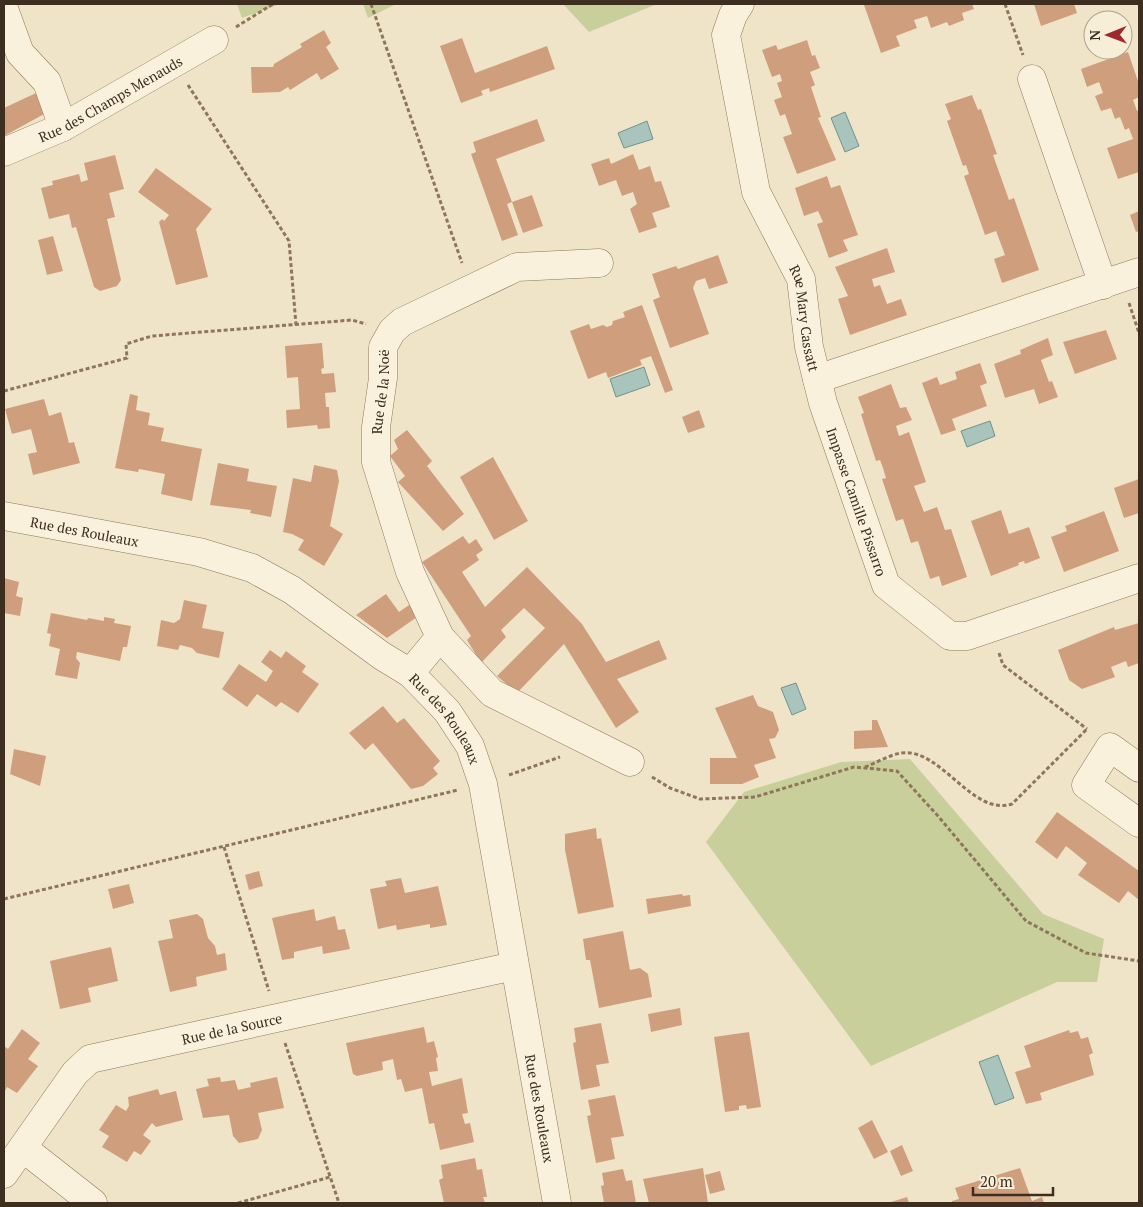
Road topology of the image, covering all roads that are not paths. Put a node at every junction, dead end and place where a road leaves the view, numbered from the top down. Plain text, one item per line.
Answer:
1 (740, 4) edge
2 (4, 9) edge
3 (214, 40) road end
4 (1032, 79) road end
5 (63, 127) junction
6 (4, 152) edge
7 (599, 263) dead end
8 (1139, 272) edge
9 (1103, 284) junction
10 (817, 378) junction
11 (4, 516) edge
12 (1139, 578) edge
13 (440, 637) junction
14 (410, 673) junction
15 (630, 762) road end
16 (1139, 768) edge
17 (1139, 823) edge
18 (514, 966) junction
19 (23, 1148) junction
20 (4, 1174) edge
21 (93, 1203) edge
22 (557, 1203) edge

1 - 10 street, Rue Mary Cassatt
2 - 5 street
3 - 5 street, Rue des Champs Menauds
4 - 9 street
5 - 6 street, Rue des Champs Menauds
7 - 13 street, Rue de la Noë
8 - 9 street, Rue Mary Cassatt
9 - 10 street, Rue Mary Cassatt
10 - 12 street, Impasse Camille Pissarro
11 - 14 street, Rue des Rouleaux
13 - 14 street
13 - 15 street, Rue de la Noë
14 - 18 street, Rue des Rouleaux
16 - 17 street
18 - 19 street, Rue de la Source
18 - 22 street, Rue des Rouleaux
19 - 20 street, Rue de la Source
19 - 21 street

